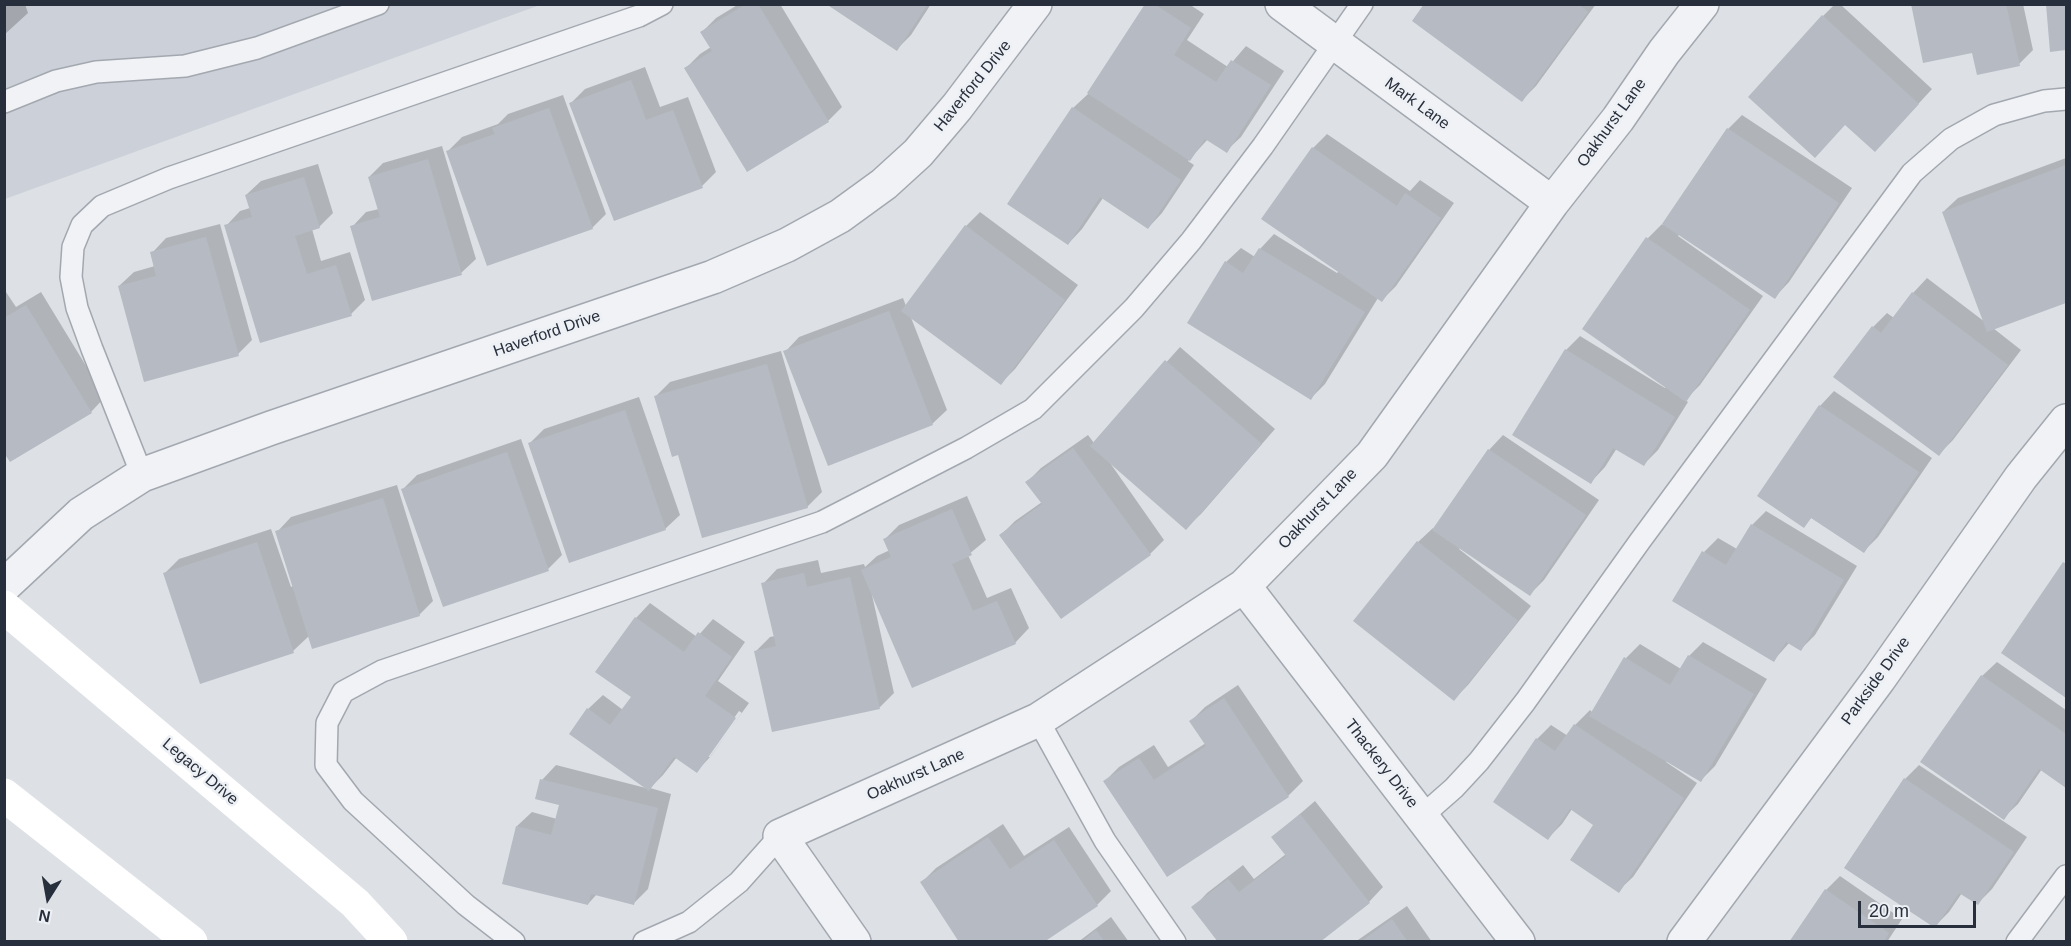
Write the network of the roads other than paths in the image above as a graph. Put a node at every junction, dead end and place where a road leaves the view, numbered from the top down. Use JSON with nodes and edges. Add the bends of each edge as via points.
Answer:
{"nodes":[{"id":1,"x":378,"y":4,"type":"edge"},
{"id":2,"x":662,"y":4,"type":"edge"},
{"id":3,"x":1035,"y":4,"type":"edge"},
{"id":4,"x":1282,"y":4,"type":"edge"},
{"id":5,"x":1362,"y":4,"type":"edge"},
{"id":6,"x":1702,"y":4,"type":"edge"},
{"id":7,"x":1334,"y":44,"type":"junction"},
{"id":8,"x":2067,"y":99,"type":"edge"},
{"id":9,"x":4,"y":102,"type":"edge"},
{"id":10,"x":1552,"y":203,"type":"junction"},
{"id":11,"x":2067,"y":420,"type":"edge"},
{"id":12,"x":142,"y":476,"type":"junction"},
{"id":13,"x":4,"y":586,"type":"edge"},
{"id":14,"x":1244,"y":586,"type":"junction"},
{"id":15,"x":4,"y":607,"type":"edge"},
{"id":16,"x":1038,"y":720,"type":"junction"},
{"id":17,"x":4,"y":795,"type":"edge"},
{"id":18,"x":1421,"y":817,"type":"junction"},
{"id":19,"x":780,"y":836,"type":"junction"},
{"id":20,"x":2067,"y":876,"type":"edge"},
{"id":21,"x":191,"y":942,"type":"edge"},
{"id":22,"x":391,"y":942,"type":"edge"},
{"id":23,"x":514,"y":942,"type":"edge"},
{"id":24,"x":644,"y":942,"type":"edge"},
{"id":25,"x":854,"y":942,"type":"edge"},
{"id":26,"x":1174,"y":942,"type":"edge"},
{"id":27,"x":1518,"y":942,"type":"edge"},
{"id":28,"x":1684,"y":942,"type":"edge"},
{"id":29,"x":2017,"y":942,"type":"edge"}],
"edges":[{"from":1,"to":9,"type":"lane","via":[[247,50],[185,66],[96,72],[56,81]]},
{"from":2,"to":12,"type":"lane","via":[[605,28],[169,178],[102,206],[82,225],[73,246],[70,277],[77,308]]},
{"from":3,"to":12,"type":"street","name":"Haverford Drive","via":[[918,153],[840,216],[787,245],[713,277]]},
{"from":4,"to":7,"type":"street","name":"Mark Lane"},
{"from":5,"to":7,"type":"lane"},
{"from":6,"to":10,"type":"street","name":"Oakhurst Lane"},
{"from":7,"to":10,"type":"street","name":"Mark Lane"},
{"from":7,"to":23,"type":"lane","via":[[1191,241],[1134,308],[1033,408],[966,448],[822,522],[382,671],[343,692],[327,723],[326,765],[353,801],[466,905]]},
{"from":8,"to":18,"type":"lane","via":[[1994,115],[1952,139],[1912,173],[1492,744],[1454,788]]},
{"from":10,"to":14,"type":"street","name":"Oakhurst Lane","via":[[1372,455]]},
{"from":11,"to":28,"type":"street","name":"Parkside Drive","via":[[2021,477]]},
{"from":12,"to":13,"type":"street","name":"Haverford Drive","via":[[81,514]]},
{"from":14,"to":16,"type":"street","name":"Oakhurst Lane"},
{"from":14,"to":18,"type":"street","name":"Thackery Drive"},
{"from":15,"to":22,"type":"main road","name":"Legacy Drive","via":[[355,903]]},
{"from":16,"to":19,"type":"street","name":"Oakhurst Lane"},
{"from":16,"to":26,"type":"lane","via":[[1105,841]]},
{"from":17,"to":21,"type":"main road"},
{"from":18,"to":27,"type":"street","name":"Thackery Drive"},
{"from":19,"to":24,"type":"lane","via":[[739,882],[689,922]]},
{"from":19,"to":25,"type":"street"},
{"from":20,"to":29,"type":"lane"}]}
